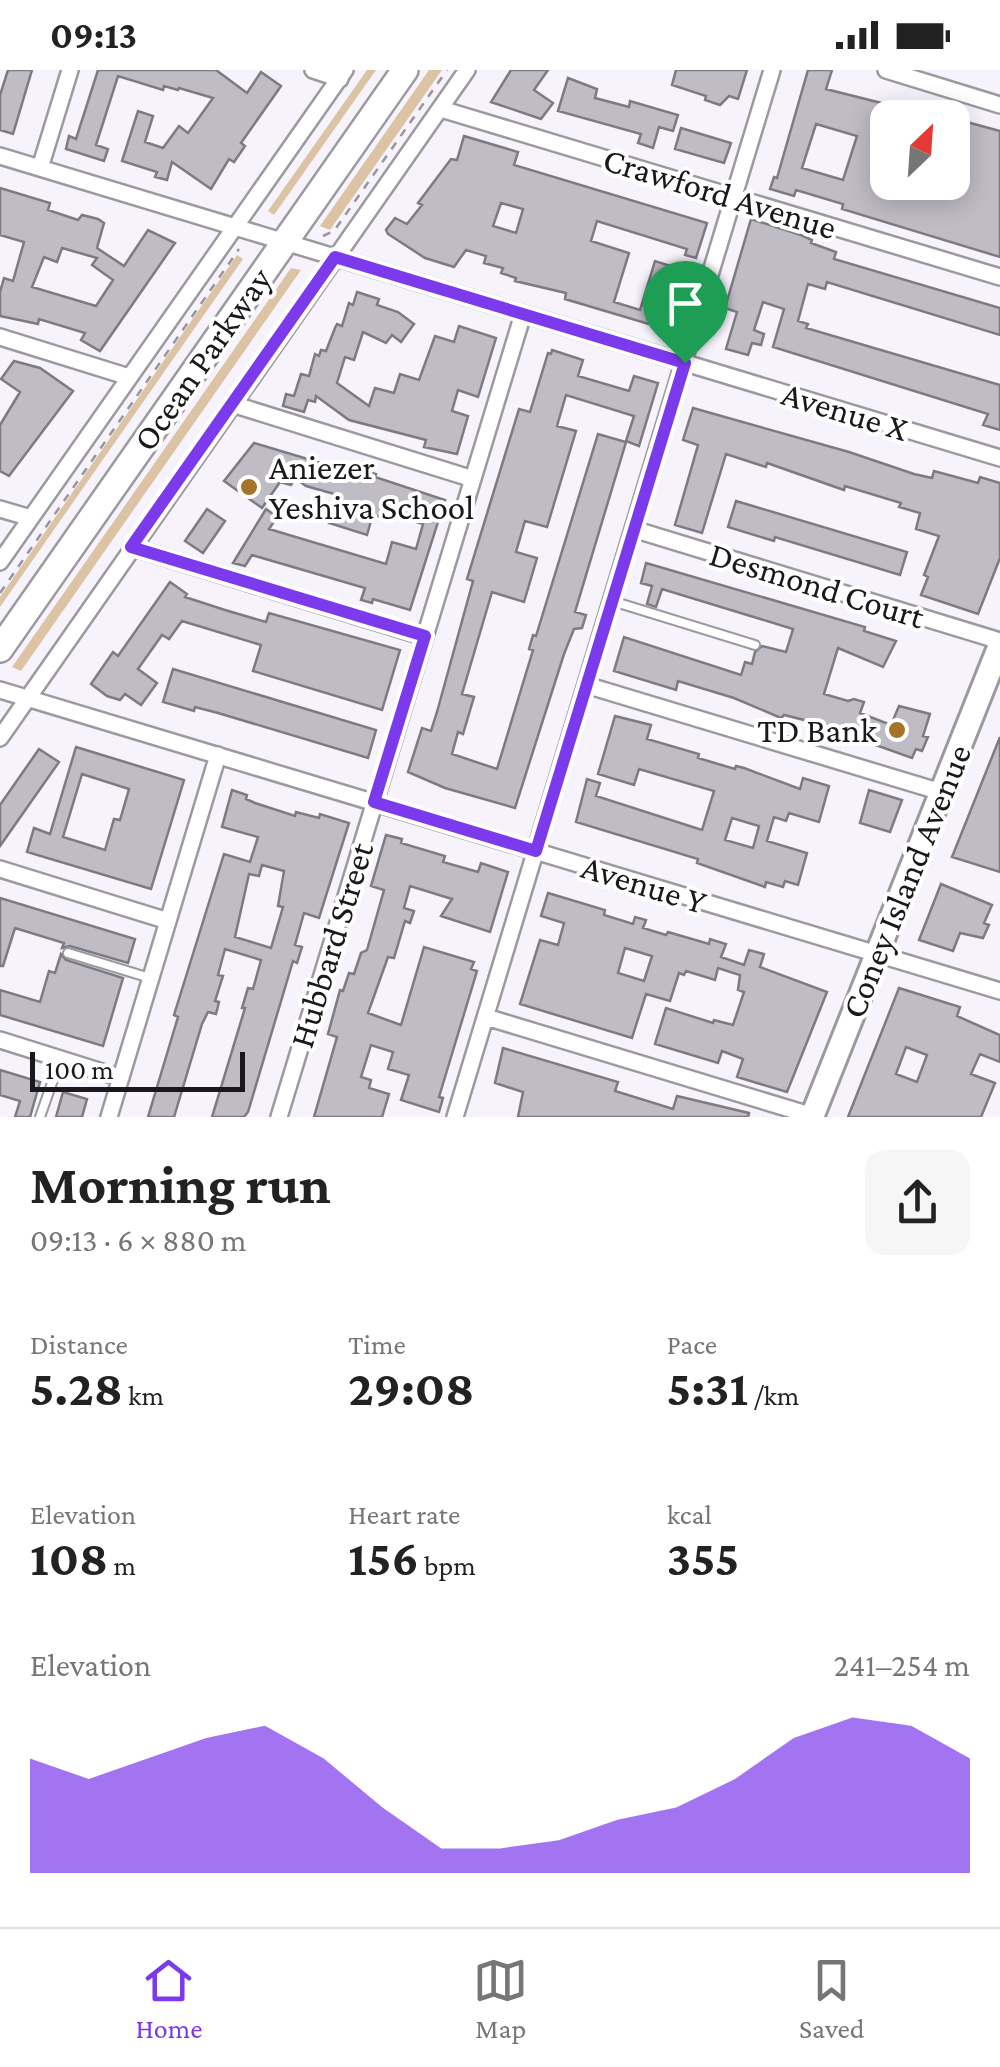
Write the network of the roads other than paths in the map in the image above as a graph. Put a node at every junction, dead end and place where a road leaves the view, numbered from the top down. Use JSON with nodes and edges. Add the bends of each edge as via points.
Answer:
{"nodes":[{"id":1,"x":70,"y":70,"type":"edge"},
{"id":2,"x":312,"y":70,"type":"edge"},
{"id":3,"x":405,"y":70,"type":"edge"},
{"id":4,"x":467,"y":70,"type":"edge"},
{"id":5,"x":772,"y":70,"type":"edge"},
{"id":6,"x":886,"y":70,"type":"edge"},
{"id":7,"x":342,"y":74,"type":"edge"},
{"id":8,"x":1000,"y":105,"type":"edge"},
{"id":9,"x":441,"y":109,"type":"junction"},
{"id":10,"x":0,"y":156,"type":"edge"},
{"id":11,"x":40,"y":168,"type":"junction"},
{"id":12,"x":734,"y":196,"type":"junction"},
{"id":13,"x":233,"y":226,"type":"junction"},
{"id":14,"x":284,"y":242,"type":"junction"},
{"id":15,"x":335,"y":257,"type":"junction"},
{"id":16,"x":1000,"y":277,"type":"edge"},
{"id":17,"x":522,"y":314,"type":"junction"},
{"id":18,"x":0,"y":337,"type":"edge"},
{"id":19,"x":685,"y":363,"type":"junction"},
{"id":20,"x":129,"y":377,"type":"junction"},
{"id":21,"x":232,"y":404,"type":"junction"},
{"id":22,"x":1000,"y":458,"type":"edge"},
{"id":23,"x":472,"y":479,"type":"junction"},
{"id":24,"x":0,"y":509,"type":"edge"},
{"id":25,"x":31,"y":518,"type":"junction"},
{"id":26,"x":634,"y":529,"type":"junction"},
{"id":27,"x":131,"y":547,"type":"junction"},
{"id":28,"x":0,"y":562,"type":"edge"},
{"id":29,"x":612,"y":601,"type":"junction"},
{"id":30,"x":425,"y":636,"type":"junction"},
{"id":31,"x":1000,"y":643,"type":"edge"},
{"id":32,"x":755,"y":645,"type":"dead end"},
{"id":33,"x":0,"y":649,"type":"edge"},
{"id":34,"x":586,"y":686,"type":"junction"},
{"id":35,"x":0,"y":690,"type":"edge"},
{"id":36,"x":28,"y":698,"type":"junction"},
{"id":37,"x":0,"y":738,"type":"edge"},
{"id":38,"x":218,"y":756,"type":"junction"},
{"id":39,"x":941,"y":792,"type":"junction"},
{"id":40,"x":374,"y":802,"type":"junction"},
{"id":41,"x":536,"y":851,"type":"junction"},
{"id":42,"x":0,"y":869,"type":"edge"},
{"id":43,"x":168,"y":921,"type":"junction"},
{"id":44,"x":68,"y":952,"type":"dead end"},
{"id":45,"x":876,"y":954,"type":"junction"},
{"id":46,"x":151,"y":978,"type":"junction"},
{"id":47,"x":1000,"y":991,"type":"edge"},
{"id":48,"x":486,"y":1017,"type":"junction"},
{"id":49,"x":0,"y":1040,"type":"edge"},
{"id":50,"x":60,"y":1059,"type":"junction"},
{"id":51,"x":121,"y":1078,"type":"junction"},
{"id":52,"x":813,"y":1116,"type":"edge"},
{"id":53,"x":40,"y":1117,"type":"edge"},
{"id":54,"x":109,"y":1117,"type":"edge"},
{"id":55,"x":279,"y":1117,"type":"edge"},
{"id":56,"x":455,"y":1117,"type":"edge"}],
"edges":[{"from":1,"to":11,"type":"street"},
{"from":2,"to":7,"type":"street"},
{"from":3,"to":14,"type":"main road","name":"Ocean Parkway"},
{"from":4,"to":9,"type":"street","name":"Ocean Parkway"},
{"from":5,"to":12,"type":"street"},
{"from":6,"to":8,"type":"street"},
{"from":7,"to":13,"type":"street","name":"Ocean Parkway"},
{"from":9,"to":12,"type":"street","name":"Crawford Avenue"},
{"from":9,"to":15,"type":"street","name":"Ocean Parkway"},
{"from":10,"to":11,"type":"street","name":"Avenue X"},
{"from":11,"to":13,"type":"street","name":"Avenue X"},
{"from":12,"to":16,"type":"street","name":"Crawford Avenue"},
{"from":12,"to":19,"type":"street"},
{"from":13,"to":14,"type":"street","name":"Avenue X"},
{"from":13,"to":20,"type":"street","name":"Ocean Parkway"},
{"from":14,"to":15,"type":"street","name":"Avenue X"},
{"from":14,"to":33,"type":"main road","name":"Ocean Parkway"},
{"from":15,"to":17,"type":"street","name":"Avenue X"},
{"from":15,"to":21,"type":"street","name":"Ocean Parkway"},
{"from":17,"to":19,"type":"street","name":"Avenue X"},
{"from":17,"to":23,"type":"street","name":"Hubbard Street"},
{"from":18,"to":20,"type":"street"},
{"from":19,"to":22,"type":"street","name":"Avenue X"},
{"from":19,"to":26,"type":"street"},
{"from":20,"to":25,"type":"street","name":"Ocean Parkway"},
{"from":21,"to":23,"type":"street"},
{"from":21,"to":27,"type":"street","name":"Ocean Parkway"},
{"from":23,"to":30,"type":"street","name":"Hubbard Street"},
{"from":24,"to":25,"type":"street"},
{"from":25,"to":28,"type":"street","name":"Ocean Parkway"},
{"from":26,"to":29,"type":"street"},
{"from":26,"to":31,"type":"street","name":"Desmond Court"},
{"from":27,"to":30,"type":"street"},
{"from":27,"to":36,"type":"street","name":"Ocean Parkway"},
{"from":29,"to":32,"type":"lane"},
{"from":29,"to":34,"type":"street"},
{"from":30,"to":40,"type":"street","name":"Hubbard Street"},
{"from":31,"to":39,"type":"main road","name":"Coney Island Avenue"},
{"from":34,"to":39,"type":"street"},
{"from":34,"to":41,"type":"street"},
{"from":35,"to":36,"type":"street","name":"Avenue Y"},
{"from":36,"to":37,"type":"street","name":"Ocean Parkway"},
{"from":36,"to":38,"type":"street","name":"Avenue Y"},
{"from":38,"to":40,"type":"street","name":"Avenue Y"},
{"from":38,"to":43,"type":"street"},
{"from":39,"to":45,"type":"main road","name":"Coney Island Avenue"},
{"from":40,"to":41,"type":"street","name":"Avenue Y"},
{"from":40,"to":55,"type":"street","name":"Hubbard Street"},
{"from":41,"to":45,"type":"street","name":"Avenue Y"},
{"from":41,"to":48,"type":"street"},
{"from":42,"to":43,"type":"street"},
{"from":43,"to":46,"type":"street"},
{"from":44,"to":46,"type":"lane"},
{"from":45,"to":47,"type":"street","name":"Avenue Y"},
{"from":45,"to":52,"type":"main road","name":"Coney Island Avenue"},
{"from":46,"to":51,"type":"street"},
{"from":48,"to":52,"type":"street"},
{"from":48,"to":56,"type":"street"},
{"from":49,"to":50,"type":"street"},
{"from":50,"to":51,"type":"street"},
{"from":50,"to":53,"type":"lane"},
{"from":51,"to":54,"type":"street"}]}
